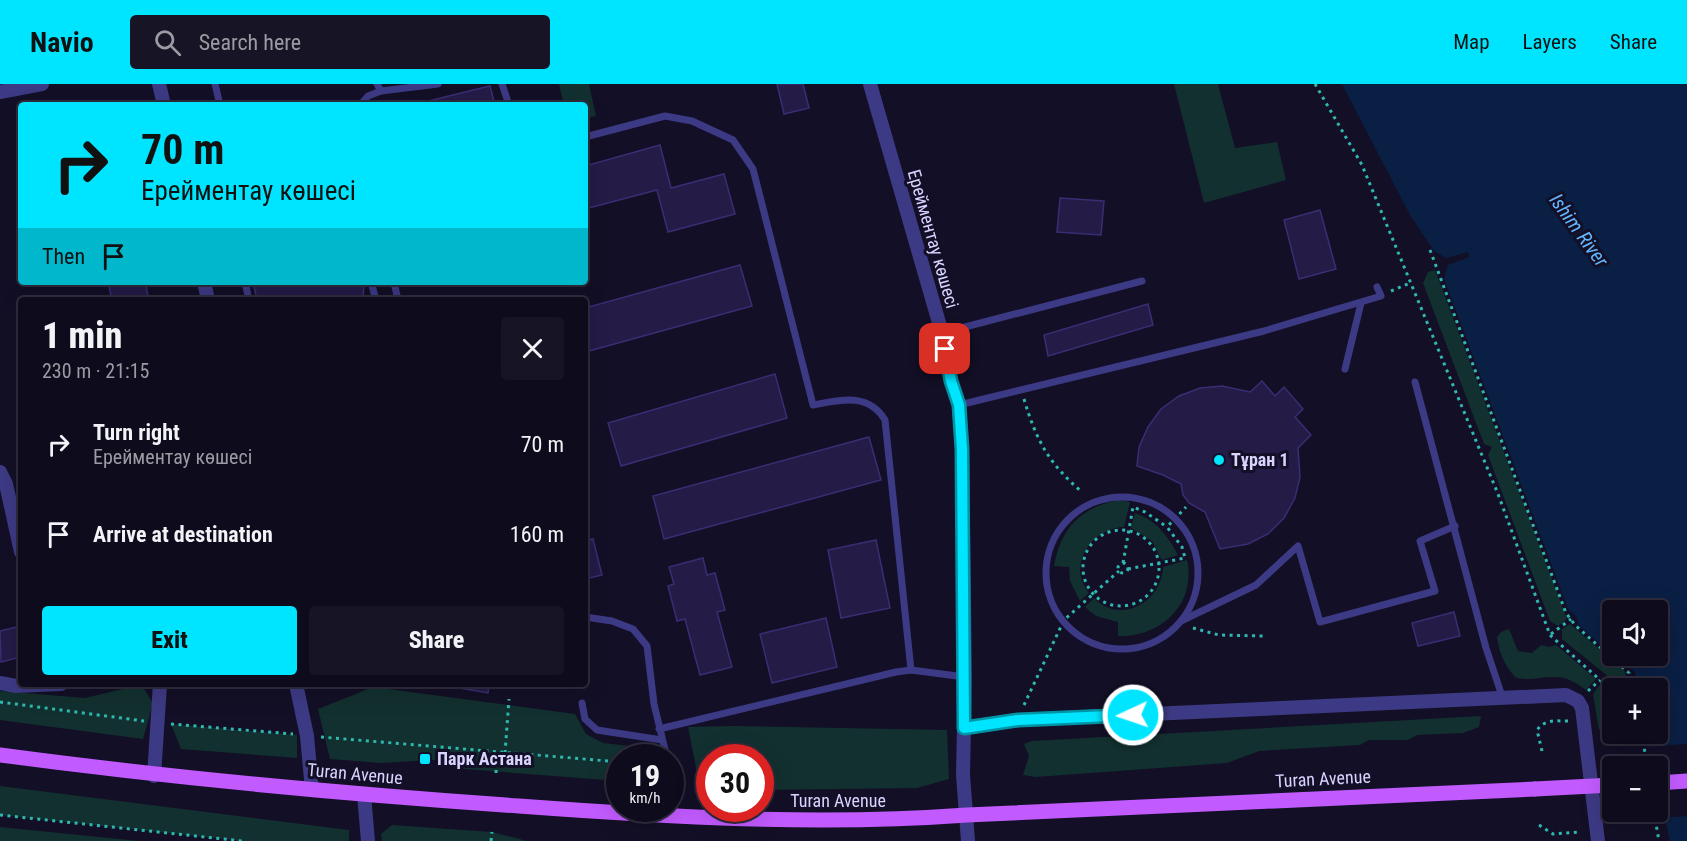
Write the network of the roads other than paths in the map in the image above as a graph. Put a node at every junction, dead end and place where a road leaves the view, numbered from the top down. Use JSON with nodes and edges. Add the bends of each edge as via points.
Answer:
{"nodes":[{"id":1,"x":42,"y":84,"type":"edge"},
{"id":2,"x":159,"y":84,"type":"edge"},
{"id":3,"x":215,"y":84,"type":"edge"},
{"id":4,"x":438,"y":84,"type":"edge"},
{"id":5,"x":502,"y":84,"type":"edge"},
{"id":6,"x":870,"y":84,"type":"edge"},
{"id":7,"x":379,"y":87,"type":"edge"},
{"id":8,"x":0,"y":92,"type":"edge"},
{"id":9,"x":163,"y":102,"type":"edge"},
{"id":10,"x":219,"y":102,"type":"edge"},
{"id":11,"x":363,"y":102,"type":"edge"},
{"id":12,"x":508,"y":102,"type":"edge"},
{"id":13,"x":588,"y":135,"type":"edge"},
{"id":14,"x":1142,"y":281,"type":"dead end"},
{"id":15,"x":1377,"y":287,"type":"dead end"},
{"id":16,"x":1361,"y":303,"type":"junction"},
{"id":17,"x":942,"y":333,"type":"junction"},
{"id":18,"x":1345,"y":369,"type":"dead end"},
{"id":19,"x":1415,"y":382,"type":"dead end"},
{"id":20,"x":959,"y":405,"type":"junction"},
{"id":21,"x":0,"y":472,"type":"edge"},
{"id":22,"x":1455,"y":526,"type":"junction"},
{"id":23,"x":18,"y":538,"type":"edge"},
{"id":24,"x":588,"y":617,"type":"edge"},
{"id":25,"x":1181,"y":621,"type":"junction"},
{"id":26,"x":911,"y":670,"type":"junction"},
{"id":27,"x":965,"y":677,"type":"junction"},
{"id":28,"x":0,"y":683,"type":"edge"},
{"id":29,"x":18,"y":686,"type":"edge"},
{"id":30,"x":155,"y":687,"type":"edge"},
{"id":31,"x":297,"y":687,"type":"edge"},
{"id":32,"x":1503,"y":699,"type":"junction"},
{"id":33,"x":582,"y":703,"type":"dead end"},
{"id":34,"x":964,"y":728,"type":"junction"},
{"id":35,"x":660,"y":729,"type":"junction"},
{"id":36,"x":662,"y":740,"type":"junction"},
{"id":37,"x":663,"y":744,"type":"edge"},
{"id":38,"x":0,"y":755,"type":"edge"},
{"id":39,"x":154,"y":776,"type":"junction"},
{"id":40,"x":1687,"y":781,"type":"edge"},
{"id":41,"x":1668,"y":782,"type":"edge"},
{"id":42,"x":1602,"y":786,"type":"edge"},
{"id":43,"x":312,"y":790,"type":"junction"},
{"id":44,"x":364,"y":795,"type":"junction"},
{"id":45,"x":606,"y":812,"type":"edge"},
{"id":46,"x":684,"y":815,"type":"edge"},
{"id":47,"x":966,"y":815,"type":"junction"},
{"id":48,"x":368,"y":841,"type":"edge"},
{"id":49,"x":968,"y":841,"type":"edge"},
{"id":50,"x":1598,"y":841,"type":"edge"}],
"edges":[{"from":1,"to":8,"type":"street"},
{"from":2,"to":9,"type":"street"},
{"from":3,"to":10,"type":"lane"},
{"from":4,"to":7,"type":"lane"},
{"from":5,"to":12,"type":"lane"},
{"from":6,"to":17,"type":"street","name":"Ерейментау көшесі"},
{"from":7,"to":11,"type":"lane"},
{"from":13,"to":26,"type":"lane","via":[[665,116],[692,121],[733,140],[744,154],[753,169],[813,405],[848,399],[864,401],[879,410],[885,420]]},
{"from":14,"to":17,"type":"lane"},
{"from":15,"to":16,"type":"lane","via":[[1381,296]]},
{"from":16,"to":18,"type":"lane"},
{"from":16,"to":20,"type":"lane","via":[[1264,331]]},
{"from":17,"to":20,"type":"street","name":"Ерейментау көшесі"},
{"from":19,"to":22,"type":"lane"},
{"from":20,"to":27,"type":"street","name":"Ерейментау көшесі"},
{"from":21,"to":23,"type":"street"},
{"from":22,"to":25,"type":"lane","via":[[1420,541],[1435,591],[1320,622],[1298,546],[1256,585]]},
{"from":22,"to":32,"type":"lane"},
{"from":24,"to":35,"type":"lane","via":[[633,628],[647,646]]},
{"from":25,"to":25,"type":"lane","via":[[1195,591],[1196,558],[1189,537],[1161,508],[1145,500],[1109,498],[1092,503],[1063,524],[1050,546],[1045,571],[1049,596],[1063,621],[1077,635],[1098,646],[1121,650],[1144,646]]},
{"from":26,"to":27,"type":"lane"},
{"from":26,"to":35,"type":"lane"},
{"from":27,"to":34,"type":"street","name":"Ерейментау көшесі"},
{"from":28,"to":29,"type":"street"},
{"from":30,"to":39,"type":"street"},
{"from":31,"to":43,"type":"street","via":[[307,736]]},
{"from":32,"to":34,"type":"street","via":[[1018,720]]},
{"from":32,"to":50,"type":"street","via":[[1566,695],[1578,701],[1586,727]]},
{"from":33,"to":36,"type":"lane","via":[[585,719],[597,730]]},
{"from":34,"to":47,"type":"street","name":"Ерейментау көшесі"},
{"from":35,"to":36,"type":"lane"},
{"from":36,"to":37,"type":"lane"},
{"from":38,"to":39,"type":"main road","name":"Turan Avenue"},
{"from":39,"to":43,"type":"main road","name":"Turan Avenue"},
{"from":40,"to":41,"type":"main road"},
{"from":42,"to":47,"type":"main road","name":"Turan Avenue","bridge":true},
{"from":43,"to":44,"type":"main road","name":"Turan Avenue"},
{"from":44,"to":45,"type":"main road","name":"Turan Avenue"},
{"from":44,"to":48,"type":"street"},
{"from":46,"to":47,"type":"main road","name":"Turan Avenue","via":[[816,821]]},
{"from":47,"to":49,"type":"street","name":"Ерейментау көшесі"}]}
